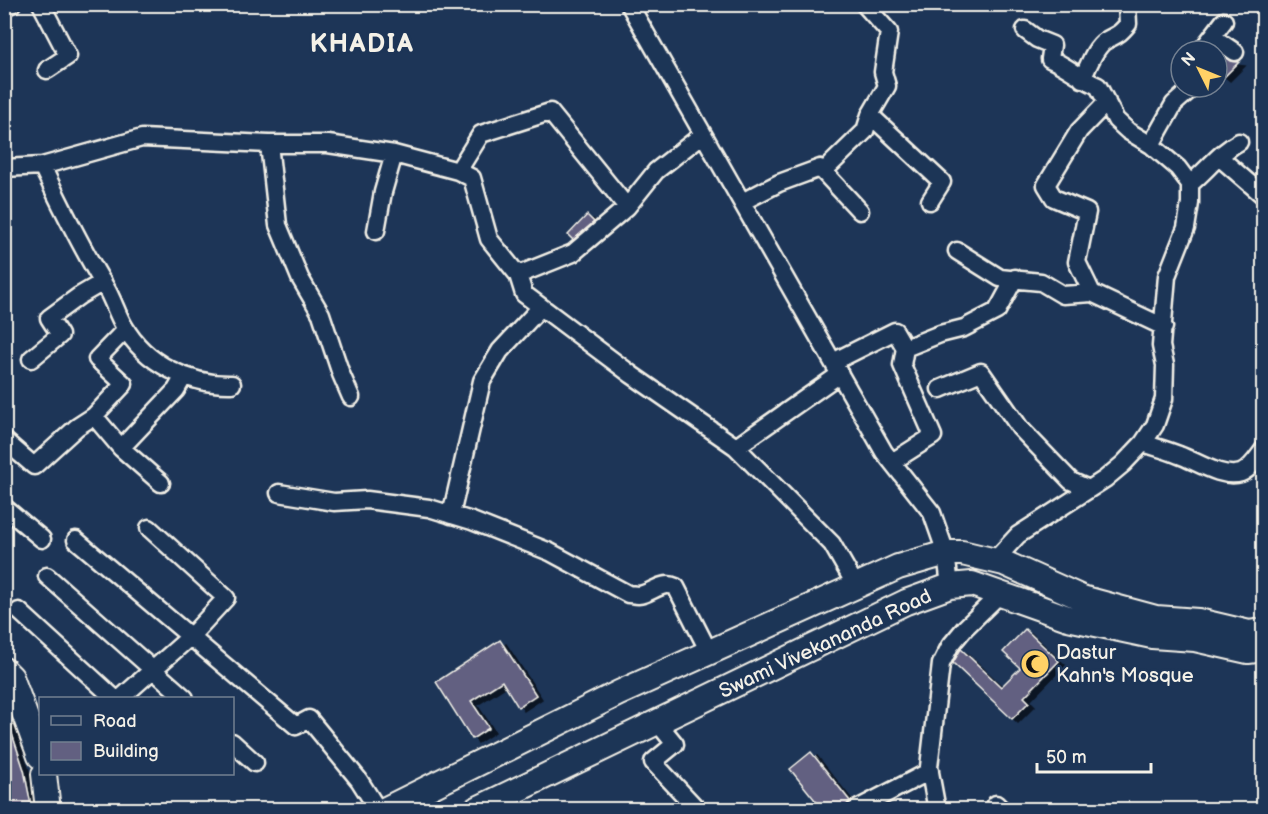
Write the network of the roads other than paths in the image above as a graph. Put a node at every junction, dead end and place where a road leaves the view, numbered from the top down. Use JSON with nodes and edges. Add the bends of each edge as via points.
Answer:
{"nodes":[{"id":1,"x":12,"y":4,"type":"edge"},
{"id":2,"x":41,"y":4,"type":"edge"},
{"id":3,"x":629,"y":4,"type":"edge"},
{"id":4,"x":864,"y":4,"type":"edge"},
{"id":5,"x":1127,"y":4,"type":"edge"},
{"id":6,"x":4,"y":7,"type":"edge"},
{"id":7,"x":1224,"y":21,"type":"dead end"},
{"id":8,"x":1025,"y":30,"type":"dead end"},
{"id":9,"x":1213,"y":37,"type":"joint"},
{"id":10,"x":1235,"y":52,"type":"dead end"},
{"id":11,"x":46,"y":70,"type":"dead end"},
{"id":12,"x":1082,"y":79,"type":"junction"},
{"id":13,"x":1180,"y":99,"type":"edge"},
{"id":14,"x":1107,"y":102,"type":"junction"},
{"id":15,"x":870,"y":115,"type":"junction"},
{"id":16,"x":702,"y":135,"type":"junction"},
{"id":17,"x":1239,"y":142,"type":"dead end"},
{"id":18,"x":269,"y":144,"type":"junction"},
{"id":19,"x":1151,"y":145,"type":"junction"},
{"id":20,"x":394,"y":154,"type":"junction"},
{"id":21,"x":1219,"y":157,"type":"junction"},
{"id":22,"x":830,"y":165,"type":"dead end"},
{"id":23,"x":42,"y":166,"type":"junction"},
{"id":24,"x":4,"y":168,"type":"edge"},
{"id":25,"x":458,"y":171,"type":"junction"},
{"id":26,"x":1190,"y":184,"type":"junction"},
{"id":27,"x":1263,"y":196,"type":"edge"},
{"id":28,"x":930,"y":201,"type":"dead end"},
{"id":29,"x":742,"y":202,"type":"junction"},
{"id":30,"x":627,"y":207,"type":"junction"},
{"id":31,"x":860,"y":211,"type":"dead end"},
{"id":32,"x":376,"y":231,"type":"dead end"},
{"id":33,"x":957,"y":251,"type":"dead end"},
{"id":34,"x":518,"y":275,"type":"junction"},
{"id":35,"x":1015,"y":278,"type":"junction"},
{"id":36,"x":102,"y":282,"type":"junction"},
{"id":37,"x":1092,"y":293,"type":"junction"},
{"id":38,"x":541,"y":307,"type":"junction"},
{"id":39,"x":1164,"y":327,"type":"junction"},
{"id":40,"x":126,"y":329,"type":"junction"},
{"id":41,"x":905,"y":348,"type":"junction"},
{"id":42,"x":32,"y":359,"type":"dead end"},
{"id":43,"x":836,"y":368,"type":"junction"},
{"id":44,"x":184,"y":376,"type":"junction"},
{"id":45,"x":232,"y":384,"type":"dead end"},
{"id":46,"x":940,"y":389,"type":"dead end"},
{"id":47,"x":351,"y":397,"type":"dead end"},
{"id":48,"x":94,"y":416,"type":"junction"},
{"id":49,"x":4,"y":440,"type":"edge"},
{"id":50,"x":1143,"y":443,"type":"junction"},
{"id":51,"x":736,"y":447,"type":"junction"},
{"id":52,"x":121,"y":448,"type":"junction"},
{"id":53,"x":1263,"y":449,"type":"edge"},
{"id":54,"x":892,"y":462,"type":"junction"},
{"id":55,"x":161,"y":483,"type":"dead end"},
{"id":56,"x":1089,"y":489,"type":"junction"},
{"id":57,"x":279,"y":493,"type":"dead end"},
{"id":58,"x":4,"y":507,"type":"edge"},
{"id":59,"x":451,"y":515,"type":"junction"},
{"id":60,"x":149,"y":528,"type":"dead end"},
{"id":61,"x":42,"y":539,"type":"dead end"},
{"id":62,"x":76,"y":540,"type":"dead end"},
{"id":63,"x":946,"y":553,"type":"junction"},
{"id":64,"x":994,"y":561,"type":"junction"},
{"id":65,"x":47,"y":576,"type":"dead end"},
{"id":66,"x":856,"y":586,"type":"junction"},
{"id":67,"x":950,"y":586,"type":"junction"},
{"id":68,"x":1001,"y":593,"type":"junction"},
{"id":69,"x":19,"y":611,"type":"dead end"},
{"id":70,"x":1263,"y":631,"type":"edge"},
{"id":71,"x":191,"y":636,"type":"junction"},
{"id":72,"x":1263,"y":649,"type":"edge"},
{"id":73,"x":709,"y":652,"type":"junction"},
{"id":74,"x":4,"y":670,"type":"edge"},
{"id":75,"x":154,"y":670,"type":"junction"},
{"id":76,"x":112,"y":697,"type":"edge"},
{"id":77,"x":122,"y":697,"type":"edge"},
{"id":78,"x":183,"y":697,"type":"edge"},
{"id":79,"x":657,"y":722,"type":"junction"},
{"id":80,"x":234,"y":744,"type":"edge"},
{"id":81,"x":39,"y":753,"type":"edge"},
{"id":82,"x":255,"y":763,"type":"dead end"},
{"id":83,"x":930,"y":771,"type":"junction"},
{"id":84,"x":44,"y":775,"type":"edge"},
{"id":85,"x":48,"y":810,"type":"edge"},
{"id":86,"x":378,"y":810,"type":"edge"},
{"id":87,"x":384,"y":810,"type":"edge"},
{"id":88,"x":475,"y":810,"type":"edge"},
{"id":89,"x":698,"y":810,"type":"edge"},
{"id":90,"x":855,"y":810,"type":"edge"},
{"id":91,"x":937,"y":810,"type":"edge"}],
"edges":[{"from":1,"to":6,"type":"street"},
{"from":2,"to":11,"type":"street","via":[[68,56]]},
{"from":3,"to":16,"type":"street"},
{"from":4,"to":15,"type":"street","via":[[889,32],[883,72],[887,86]]},
{"from":5,"to":12,"type":"street","via":[[1128,24],[1097,50]]},
{"from":7,"to":9,"type":"street"},
{"from":8,"to":12,"type":"street","via":[[1052,45],[1050,59]]},
{"from":9,"to":10,"type":"street"},
{"from":12,"to":14,"type":"street","via":[[1098,86]]},
{"from":13,"to":19,"type":"street"},
{"from":14,"to":19,"type":"street","via":[[1116,120]]},
{"from":14,"to":37,"type":"street","via":[[1079,131],[1046,185],[1054,198],[1087,212],[1077,262]]},
{"from":15,"to":22,"type":"street","via":[[865,131]]},
{"from":15,"to":28,"type":"street","via":[[942,182]]},
{"from":16,"to":29,"type":"street"},
{"from":16,"to":30,"type":"street","via":[[656,171]]},
{"from":17,"to":21,"type":"street"},
{"from":18,"to":20,"type":"street","via":[[328,144]]},
{"from":18,"to":23,"type":"street","via":[[142,138]]},
{"from":18,"to":47,"type":"street","via":[[278,225],[292,261],[321,314]]},
{"from":19,"to":26,"type":"street"},
{"from":20,"to":25,"type":"street"},
{"from":20,"to":32,"type":"street"},
{"from":21,"to":26,"type":"street"},
{"from":21,"to":27,"type":"street"},
{"from":23,"to":24,"type":"street"},
{"from":23,"to":36,"type":"street"},
{"from":25,"to":30,"type":"street","via":[[481,134],[550,112]]},
{"from":25,"to":34,"type":"street","via":[[472,178],[489,239]]},
{"from":26,"to":39,"type":"street","via":[[1186,228],[1167,276]]},
{"from":29,"to":31,"type":"street","via":[[778,183],[820,168]]},
{"from":29,"to":43,"type":"street"},
{"from":30,"to":34,"type":"street","via":[[573,253]]},
{"from":33,"to":35,"type":"street","via":[[1000,278]]},
{"from":34,"to":38,"type":"street","via":[[524,294]]},
{"from":35,"to":37,"type":"street","via":[[1041,282],[1063,295]]},
{"from":35,"to":41,"type":"street","via":[[997,311],[964,328]]},
{"from":36,"to":40,"type":"street"},
{"from":36,"to":42,"type":"street","via":[[49,318],[60,335]]},
{"from":37,"to":39,"type":"street"},
{"from":38,"to":51,"type":"street"},
{"from":38,"to":59,"type":"street","via":[[500,351],[482,381]]},
{"from":39,"to":50,"type":"street","via":[[1164,399],[1155,425]]},
{"from":40,"to":44,"type":"street","via":[[154,360]]},
{"from":40,"to":48,"type":"street","via":[[97,359],[124,384]]},
{"from":41,"to":43,"type":"street","via":[[895,331]]},
{"from":41,"to":54,"type":"street","via":[[902,365],[933,436]]},
{"from":43,"to":51,"type":"street"},
{"from":43,"to":54,"type":"street"},
{"from":44,"to":45,"type":"street"},
{"from":44,"to":52,"type":"street","via":[[176,390]]},
{"from":46,"to":56,"type":"street","via":[[981,372],[1020,428],[1071,481]]},
{"from":48,"to":49,"type":"street","via":[[34,466]]},
{"from":48,"to":52,"type":"street"},
{"from":50,"to":53,"type":"street","via":[[1182,455],[1205,468],[1241,473]]},
{"from":50,"to":56,"type":"street","via":[[1124,464]]},
{"from":51,"to":66,"type":"street","via":[[832,544]]},
{"from":52,"to":55,"type":"street"},
{"from":54,"to":63,"type":"street","via":[[932,513]]},
{"from":56,"to":64,"type":"street","via":[[1018,535]]},
{"from":57,"to":59,"type":"street","via":[[334,502],[367,500],[429,508]]},
{"from":58,"to":61,"type":"street"},
{"from":59,"to":73,"type":"street","via":[[550,552],[628,594],[639,595],[663,585],[676,587]]},
{"from":60,"to":71,"type":"street","via":[[225,598]]},
{"from":62,"to":71,"type":"street"},
{"from":63,"to":64,"type":"main road"},
{"from":63,"to":66,"type":"main road","via":[[898,567]]},
{"from":63,"to":67,"type":"street"},
{"from":64,"to":70,"type":"main road","via":[[1082,598],[1156,618],[1198,621],[1249,633]]},
{"from":65,"to":75,"type":"street"},
{"from":66,"to":73,"type":"main road"},
{"from":67,"to":68,"type":"main road","name":"Swami Vivekananda Road","via":[[972,584]]},
{"from":67,"to":79,"type":"main road","name":"Swami Vivekananda Road","via":[[906,602]]},
{"from":68,"to":72,"type":"main road","name":"Swami Vivekananda Road","via":[[1068,618],[1152,636],[1196,639],[1248,651]]},
{"from":68,"to":83,"type":"street","via":[[965,628],[941,664]]},
{"from":69,"to":76,"type":"street"},
{"from":71,"to":75,"type":"street"},
{"from":71,"to":86,"type":"street","via":[[296,726],[309,719]]},
{"from":73,"to":87,"type":"main road"},
{"from":74,"to":81,"type":"main road","via":[[11,677]]},
{"from":75,"to":77,"type":"street"},
{"from":75,"to":78,"type":"street"},
{"from":79,"to":88,"type":"main road","name":"Swami Vivekananda Road"},
{"from":79,"to":89,"type":"street","via":[[675,744],[653,762]]},
{"from":80,"to":82,"type":"street"},
{"from":83,"to":90,"type":"street"},
{"from":83,"to":91,"type":"street"},
{"from":84,"to":85,"type":"main road"}]}
